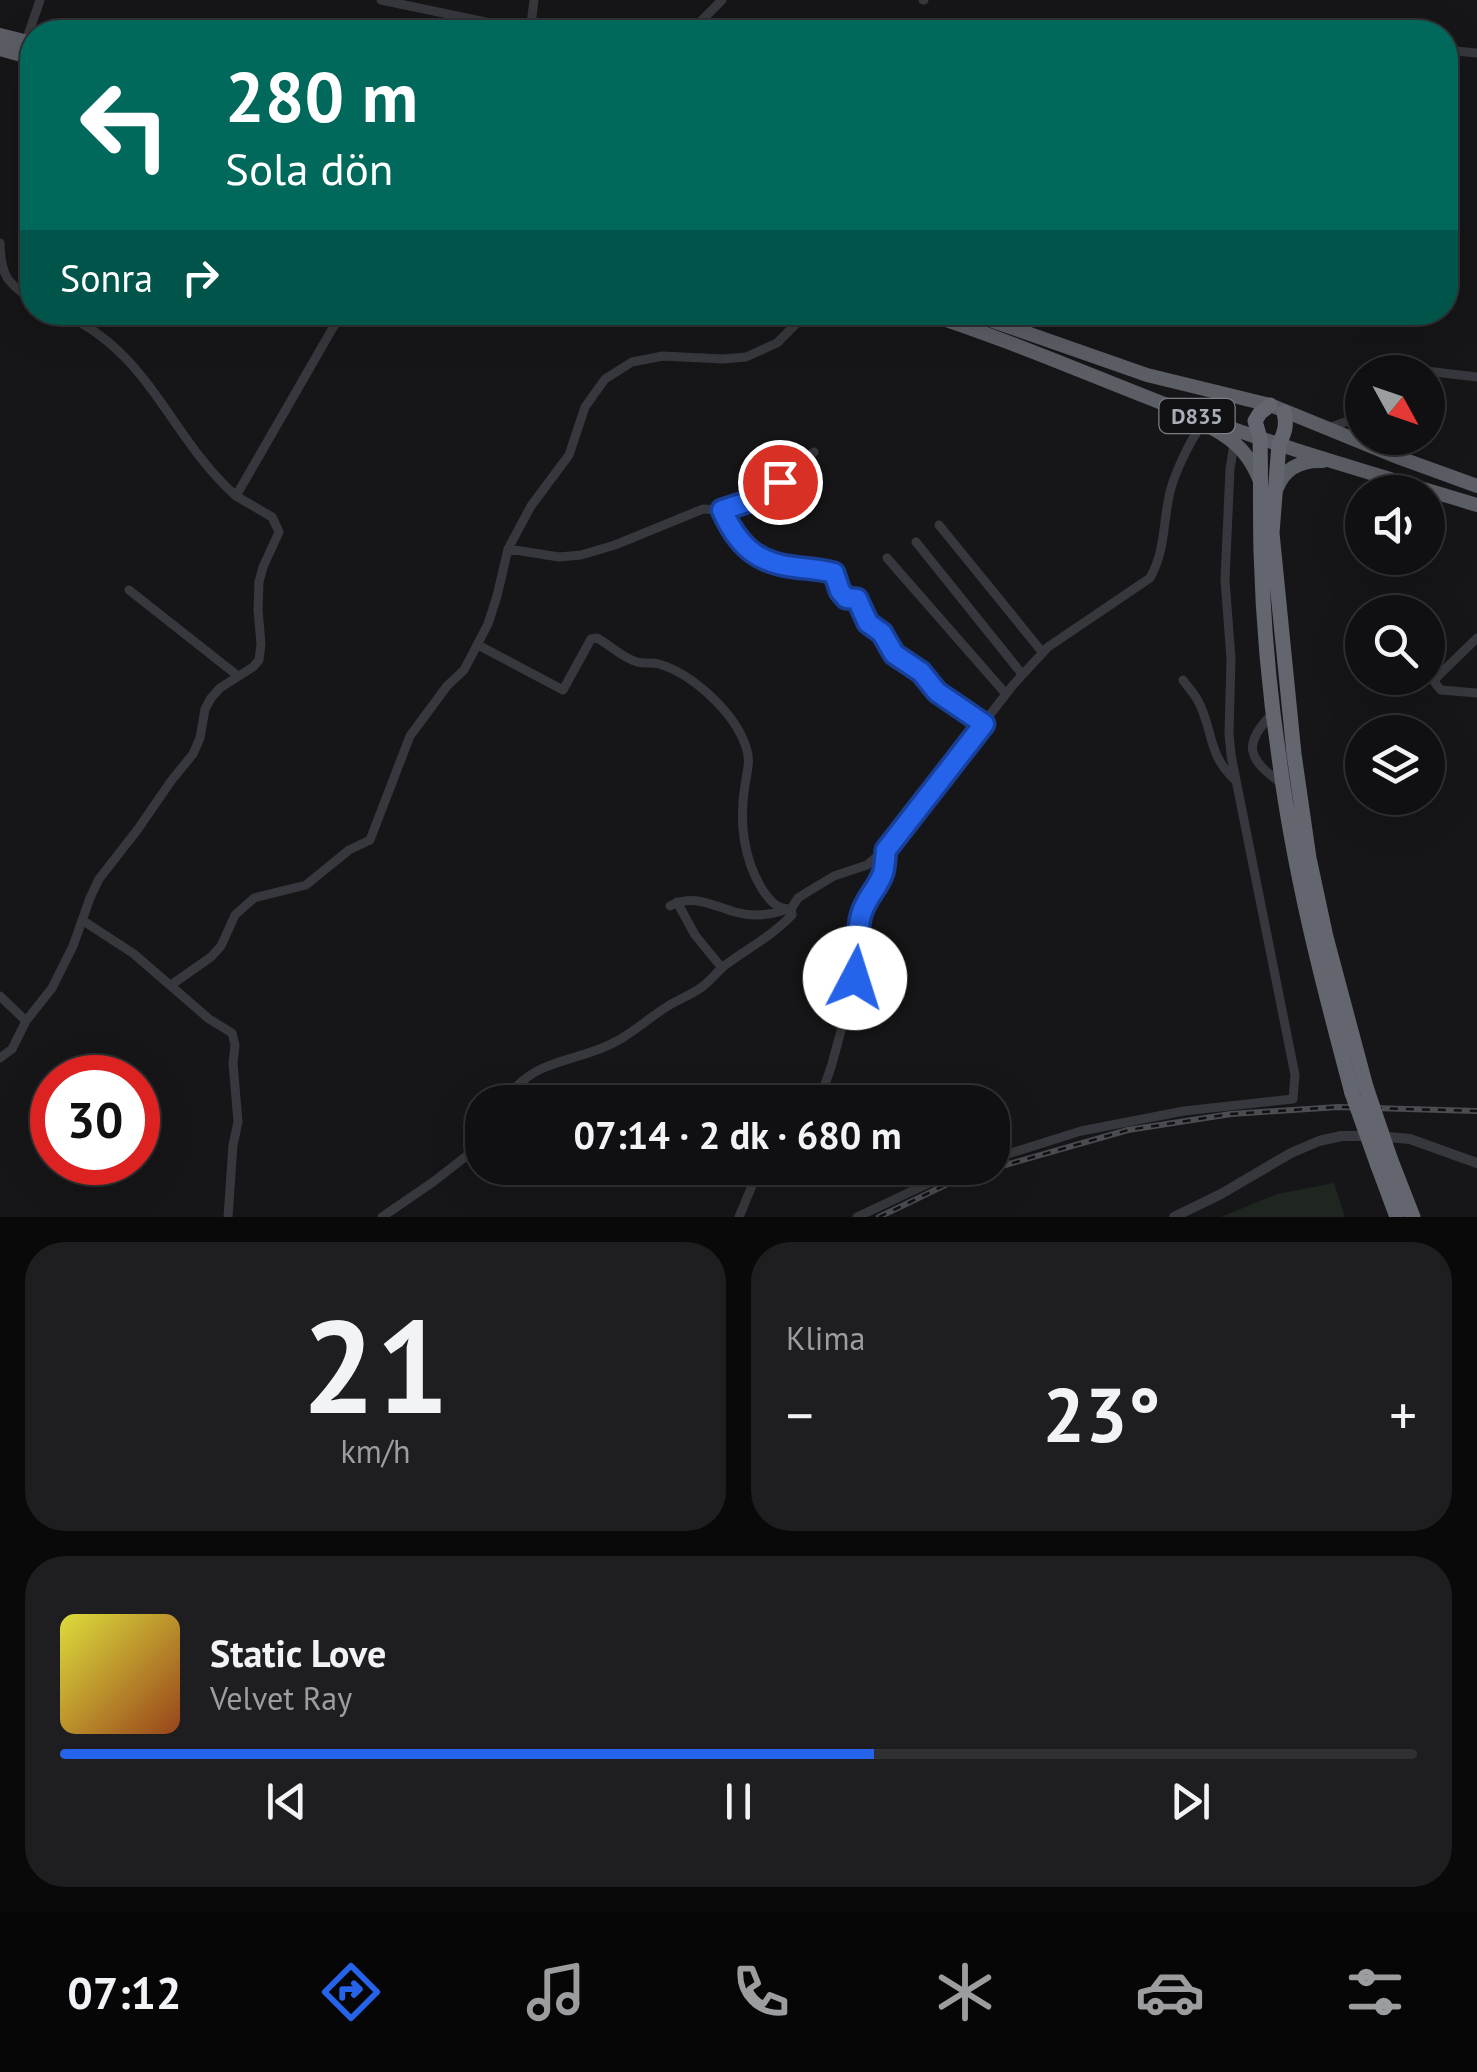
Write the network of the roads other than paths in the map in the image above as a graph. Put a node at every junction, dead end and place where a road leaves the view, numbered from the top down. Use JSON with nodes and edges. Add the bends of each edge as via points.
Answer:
{"nodes":[{"id":1,"x":381,"y":0,"type":"edge"},
{"id":2,"x":722,"y":0,"type":"edge"},
{"id":3,"x":475,"y":20,"type":"edge"},
{"id":4,"x":702,"y":20,"type":"edge"},
{"id":5,"x":0,"y":243,"type":"edge"},
{"id":6,"x":20,"y":291,"type":"edge"},
{"id":7,"x":84,"y":325,"type":"edge"},
{"id":8,"x":335,"y":325,"type":"edge"},
{"id":9,"x":795,"y":325,"type":"edge"},
{"id":10,"x":958,"y":325,"type":"edge"},
{"id":11,"x":1004,"y":325,"type":"edge"},
{"id":12,"x":1445,"y":373,"type":"edge"},
{"id":13,"x":1477,"y":377,"type":"edge"},
{"id":14,"x":1172,"y":407,"type":"junction"},
{"id":15,"x":1277,"y":409,"type":"junction"},
{"id":16,"x":1203,"y":423,"type":"junction"},
{"id":17,"x":1345,"y":423,"type":"edge"},
{"id":18,"x":1323,"y":427,"type":"junction"},
{"id":19,"x":1345,"y":436,"type":"edge"},
{"id":20,"x":1260,"y":438,"type":"junction"},
{"id":21,"x":1234,"y":441,"type":"junction"},
{"id":22,"x":1279,"y":444,"type":"junction"},
{"id":23,"x":814,"y":452,"type":"dead end"},
{"id":24,"x":1394,"y":455,"type":"edge"},
{"id":25,"x":1334,"y":462,"type":"junction"},
{"id":26,"x":1261,"y":482,"type":"junction"},
{"id":27,"x":1477,"y":486,"type":"edge"},
{"id":28,"x":1274,"y":493,"type":"junction"},
{"id":29,"x":236,"y":496,"type":"junction"},
{"id":30,"x":1477,"y":505,"type":"edge"},
{"id":31,"x":722,"y":510,"type":"junction"},
{"id":32,"x":939,"y":525,"type":"dead end"},
{"id":33,"x":916,"y":542,"type":"dead end"},
{"id":34,"x":508,"y":549,"type":"junction"},
{"id":35,"x":888,"y":558,"type":"dead end"},
{"id":36,"x":129,"y":590,"type":"dead end"},
{"id":37,"x":1477,"y":638,"type":"edge"},
{"id":38,"x":478,"y":645,"type":"junction"},
{"id":39,"x":1043,"y":653,"type":"junction"},
{"id":40,"x":1022,"y":674,"type":"junction"},
{"id":41,"x":238,"y":676,"type":"junction"},
{"id":42,"x":1183,"y":680,"type":"dead end"},
{"id":43,"x":1477,"y":693,"type":"edge"},
{"id":44,"x":1006,"y":694,"type":"junction"},
{"id":45,"x":1274,"y":713,"type":"junction"},
{"id":46,"x":984,"y":724,"type":"junction"},
{"id":47,"x":1236,"y":781,"type":"junction"},
{"id":48,"x":1283,"y":784,"type":"junction"},
{"id":49,"x":886,"y":850,"type":"junction"},
{"id":50,"x":788,"y":909,"type":"junction"},
{"id":51,"x":82,"y":920,"type":"junction"},
{"id":52,"x":722,"y":968,"type":"junction"},
{"id":53,"x":171,"y":985,"type":"junction"},
{"id":54,"x":0,"y":996,"type":"edge"},
{"id":55,"x":26,"y":1021,"type":"junction"},
{"id":56,"x":0,"y":1058,"type":"edge"},
{"id":57,"x":517,"y":1085,"type":"edge"},
{"id":58,"x":825,"y":1085,"type":"edge"},
{"id":59,"x":1359,"y":1090,"type":"junction"},
{"id":60,"x":1010,"y":1153,"type":"edge"},
{"id":61,"x":465,"y":1157,"type":"edge"},
{"id":62,"x":1477,"y":1163,"type":"edge"},
{"id":63,"x":1383,"y":1165,"type":"junction"},
{"id":64,"x":1398,"y":1180,"type":"junction"},
{"id":65,"x":752,"y":1185,"type":"edge"},
{"id":66,"x":927,"y":1185,"type":"edge"},
{"id":67,"x":228,"y":1217,"type":"edge"},
{"id":68,"x":382,"y":1217,"type":"edge"},
{"id":69,"x":739,"y":1217,"type":"edge"},
{"id":70,"x":857,"y":1217,"type":"edge"},
{"id":71,"x":1174,"y":1217,"type":"edge"},
{"id":72,"x":1387,"y":1217,"type":"edge"},
{"id":73,"x":1397,"y":1217,"type":"edge"},
{"id":74,"x":1413,"y":1217,"type":"edge"},
{"id":75,"x":1421,"y":1217,"type":"edge"}],
"edges":[{"from":1,"to":3,"type":"street"},
{"from":2,"to":4,"type":"street"},
{"from":5,"to":6,"type":"street","via":[[6,280]]},
{"from":7,"to":29,"type":"street","via":[[145,378],[202,462]]},
{"from":8,"to":29,"type":"street"},
{"from":9,"to":34,"type":"street","via":[[776,343],[746,356],[662,356],[632,362],[604,379],[584,407],[569,455]]},
{"from":10,"to":14,"type":"highway","number":"D835"},
{"from":11,"to":15,"type":"highway","number":"D835","via":[[1146,375]]},
{"from":12,"to":13,"type":"street"},
{"from":14,"to":16,"type":"highway"},
{"from":14,"to":20,"type":"highway","number":"D835"},
{"from":15,"to":18,"type":"highway","number":"D835"},
{"from":15,"to":20,"type":"highway","via":[[1260,412]]},
{"from":15,"to":22,"type":"highway","via":[[1285,430]]},
{"from":16,"to":21,"type":"highway"},
{"from":16,"to":39,"type":"street","via":[[1174,480],[1150,578]]},
{"from":17,"to":18,"type":"street"},
{"from":18,"to":19,"type":"highway","number":"D835"},
{"from":20,"to":22,"type":"highway","number":"D835"},
{"from":20,"to":26,"type":"highway"},
{"from":21,"to":26,"type":"highway"},
{"from":21,"to":47,"type":"street","via":[[1225,580]]},
{"from":22,"to":25,"type":"highway","number":"D835"},
{"from":22,"to":28,"type":"highway"},
{"from":23,"to":31,"type":"street","via":[[780,482]]},
{"from":24,"to":27,"type":"highway","number":"D835"},
{"from":25,"to":28,"type":"highway","via":[[1290,468]]},
{"from":25,"to":30,"type":"highway","number":"D835"},
{"from":26,"to":45,"type":"highway"},
{"from":28,"to":59,"type":"highway","via":[[1272,534],[1294,754]]},
{"from":29,"to":41,"type":"street","via":[[272,517],[279,532],[260,582],[261,653]]},
{"from":31,"to":34,"type":"street","via":[[704,509],[582,556]]},
{"from":31,"to":46,"type":"street","via":[[743,547],[791,567],[834,573],[840,591],[857,599],[894,654]]},
{"from":32,"to":39,"type":"street"},
{"from":33,"to":40,"type":"street"},
{"from":34,"to":38,"type":"street"},
{"from":35,"to":44,"type":"street"},
{"from":36,"to":41,"type":"street"},
{"from":37,"to":43,"type":"street","via":[[1435,683],[1441,690]]},
{"from":38,"to":50,"type":"street","via":[[562,690],[590,638],[598,638],[633,661],[657,663],[688,678],[712,698],[748,751],[742,825],[753,874],[770,902]]},
{"from":38,"to":53,"type":"street","via":[[410,736],[370,840],[306,885],[254,898],[211,957]]},
{"from":39,"to":40,"type":"street"},
{"from":40,"to":44,"type":"street"},
{"from":41,"to":51,"type":"street","via":[[211,698],[193,754],[99,880]]},
{"from":42,"to":47,"type":"street","via":[[1198,700],[1213,749]]},
{"from":44,"to":46,"type":"street"},
{"from":45,"to":48,"type":"highway"},
{"from":45,"to":48,"type":"street","via":[[1251,748]]},
{"from":46,"to":49,"type":"street"},
{"from":47,"to":60,"type":"street","via":[[1294,1075],[1293,1099],[1184,1111]]},
{"from":48,"to":59,"type":"highway","via":[[1311,941]]},
{"from":49,"to":50,"type":"street"},
{"from":49,"to":58,"type":"street","via":[[884,872],[860,915],[860,960]]},
{"from":50,"to":52,"type":"street","via":[[792,916],[782,926]]},
{"from":50,"to":52,"type":"street","via":[[770,915],[697,900],[674,904]]},
{"from":51,"to":53,"type":"street"},
{"from":51,"to":55,"type":"street","via":[[52,988]]},
{"from":52,"to":57,"type":"street","via":[[636,1030],[542,1067]]},
{"from":53,"to":67,"type":"street","via":[[232,1033],[238,1122]]},
{"from":54,"to":55,"type":"street"},
{"from":55,"to":56,"type":"street"},
{"from":59,"to":63,"type":"highway","bridge":true},
{"from":61,"to":68,"type":"street"},
{"from":62,"to":71,"type":"street","via":[[1410,1140],[1318,1140]]},
{"from":63,"to":64,"type":"highway"},
{"from":63,"to":72,"type":"highway"},
{"from":63,"to":73,"type":"highway"},
{"from":64,"to":74,"type":"highway"},
{"from":64,"to":75,"type":"highway"},
{"from":65,"to":69,"type":"street"},
{"from":66,"to":70,"type":"street"}]}
